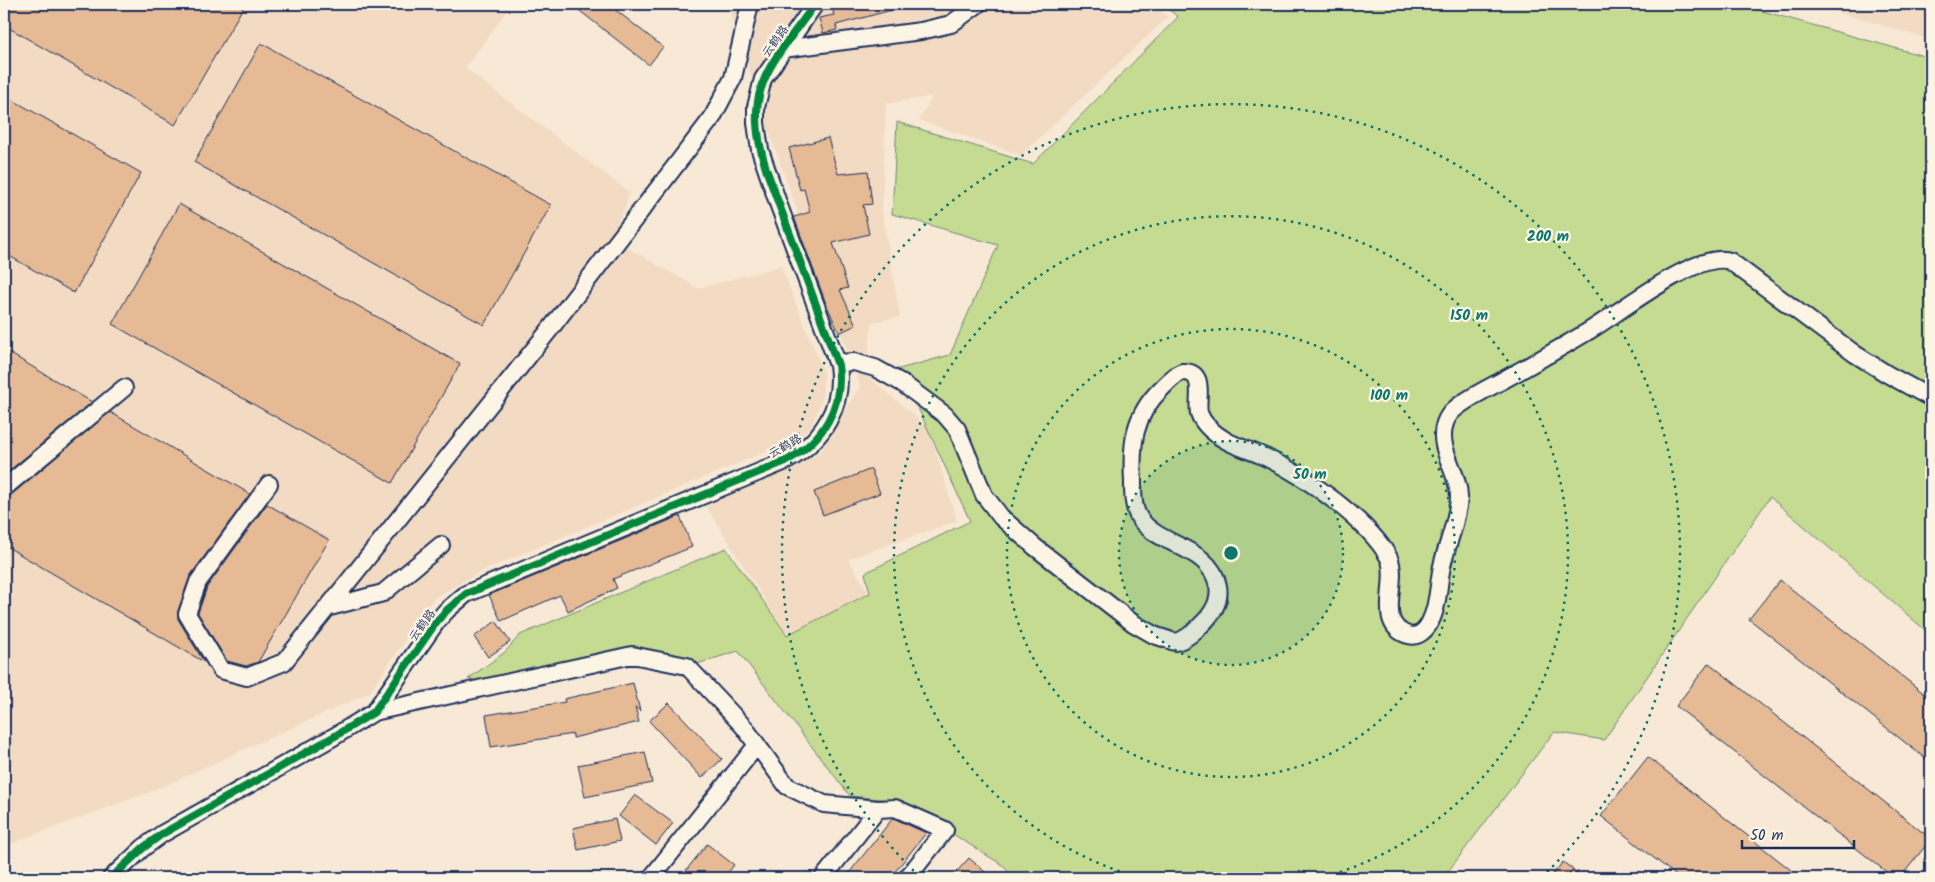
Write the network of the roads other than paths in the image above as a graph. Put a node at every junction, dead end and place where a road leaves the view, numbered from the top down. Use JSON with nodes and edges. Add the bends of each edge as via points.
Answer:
{"nodes":[{"id":1,"x":750,"y":4,"type":"edge"},
{"id":2,"x":815,"y":4,"type":"edge"},
{"id":3,"x":978,"y":4,"type":"edge"},
{"id":4,"x":783,"y":49,"type":"junction"},
{"id":5,"x":837,"y":363,"type":"junction"},
{"id":6,"x":124,"y":388,"type":"dead end"},
{"id":7,"x":1931,"y":398,"type":"edge"},
{"id":8,"x":269,"y":484,"type":"dead end"},
{"id":9,"x":4,"y":488,"type":"edge"},
{"id":10,"x":441,"y":545,"type":"dead end"},
{"id":11,"x":326,"y":608,"type":"junction"},
{"id":12,"x":374,"y":712,"type":"junction"},
{"id":13,"x":757,"y":745,"type":"junction"},
{"id":14,"x":878,"y":809,"type":"junction"},
{"id":15,"x":111,"y":878,"type":"edge"},
{"id":16,"x":651,"y":878,"type":"edge"},
{"id":17,"x":823,"y":878,"type":"edge"},
{"id":18,"x":907,"y":878,"type":"edge"}],
"edges":[{"from":1,"to":11,"type":"street","via":[[734,78],[712,118],[551,328]]},
{"from":2,"to":4,"type":"street","name":"云鹤路"},
{"from":3,"to":4,"type":"street","via":[[951,24],[921,31]]},
{"from":4,"to":5,"type":"street","name":"云鹤路","via":[[768,69],[760,88],[756,124],[760,150]]},
{"from":5,"to":7,"type":"street","via":[[854,362],[875,368],[902,383],[945,415],[957,429],[984,495],[1008,524],[1134,623],[1175,642],[1191,634],[1212,613],[1218,600],[1218,585],[1211,570],[1199,558],[1152,530],[1140,519],[1135,508],[1132,468],[1134,436],[1142,412],[1151,398],[1182,372],[1190,372],[1196,377],[1200,389],[1200,414],[1214,433],[1296,474],[1354,518],[1381,545],[1393,574],[1391,619],[1399,630],[1412,635],[1420,634],[1434,613],[1458,502],[1457,485],[1443,436],[1444,424],[1450,413],[1682,272],[1722,260],[1730,261],[1855,354]]},
{"from":5,"to":12,"type":"street","name":"云鹤路","via":[[839,390],[830,418],[805,450],[788,460],[466,594],[437,622]]},
{"from":6,"to":9,"type":"street"},
{"from":8,"to":11,"type":"street","via":[[198,582],[187,614],[222,670],[247,677],[284,662]]},
{"from":10,"to":11,"type":"street","via":[[383,593]]},
{"from":12,"to":13,"type":"street","via":[[632,655],[687,666]]},
{"from":12,"to":15,"type":"street","via":[[169,829]]},
{"from":13,"to":14,"type":"street","via":[[787,786],[824,804]]},
{"from":13,"to":16,"type":"street"},
{"from":14,"to":17,"type":"street"},
{"from":14,"to":18,"type":"street","via":[[895,808],[945,830]]}]}
